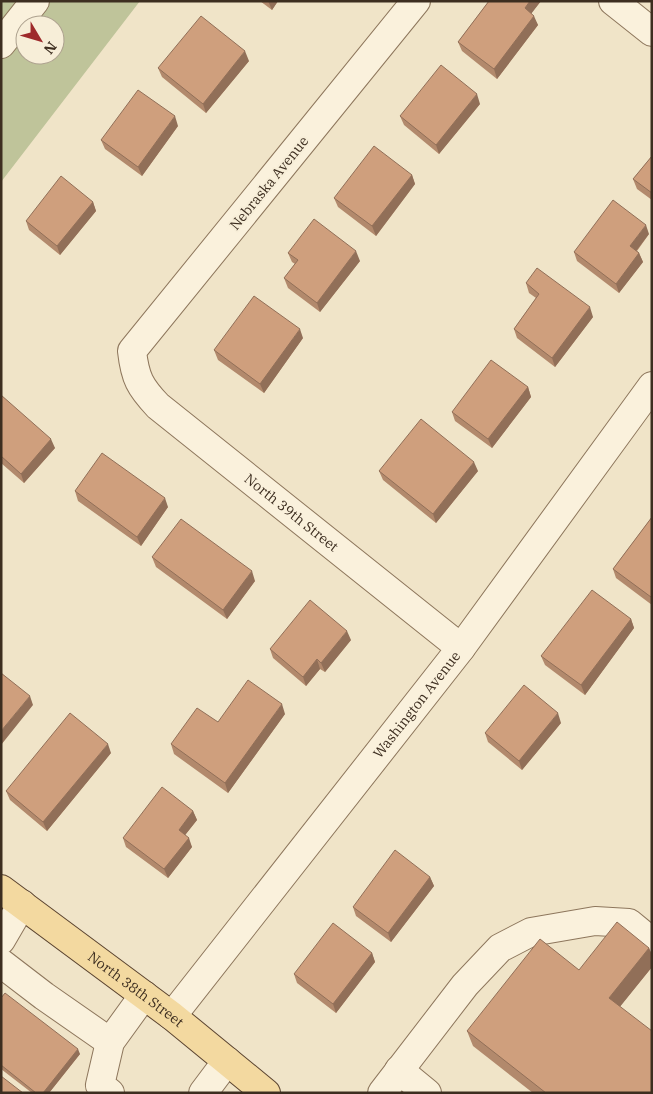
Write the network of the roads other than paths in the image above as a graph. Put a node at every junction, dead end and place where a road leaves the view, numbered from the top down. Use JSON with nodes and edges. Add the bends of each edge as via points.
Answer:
{"nodes":[{"id":1,"x":34,"y":1,"type":"edge"},
{"id":2,"x":416,"y":1,"type":"edge"},
{"id":3,"x":613,"y":1,"type":"edge"},
{"id":4,"x":652,"y":32,"type":"edge"},
{"id":5,"x":1,"y":44,"type":"edge"},
{"id":6,"x":134,"y":368,"type":"joint"},
{"id":7,"x":652,"y":386,"type":"edge"},
{"id":8,"x":461,"y":648,"type":"junction"},
{"id":9,"x":12,"y":897,"type":"edge"},
{"id":10,"x":1,"y":940,"type":"edge"},
{"id":11,"x":652,"y":942,"type":"edge"},
{"id":12,"x":1,"y":963,"type":"edge"},
{"id":13,"x":144,"y":995,"type":"junction"},
{"id":14,"x":172,"y":1016,"type":"junction"},
{"id":15,"x":110,"y":1042,"type":"junction"},
{"id":16,"x":227,"y":1061,"type":"junction"},
{"id":17,"x":399,"y":1070,"type":"junction"},
{"id":18,"x":110,"y":1093,"type":"edge"},
{"id":19,"x":203,"y":1093,"type":"edge"},
{"id":20,"x":266,"y":1093,"type":"edge"},
{"id":21,"x":382,"y":1093,"type":"edge"},
{"id":22,"x":427,"y":1093,"type":"edge"}],
"edges":[{"from":1,"to":5,"type":"street"},
{"from":2,"to":6,"type":"street","name":"Nebraska Avenue","via":[[132,351]]},
{"from":3,"to":4,"type":"street"},
{"from":6,"to":8,"type":"street","name":"North 39th Street","via":[[145,393],[158,406]]},
{"from":7,"to":8,"type":"street","name":"Washington Avenue"},
{"from":8,"to":14,"type":"street","name":"Washington Avenue"},
{"from":9,"to":10,"type":"street"},
{"from":9,"to":13,"type":"main road","name":"North 38th Street"},
{"from":11,"to":17,"type":"street","via":[[629,923],[595,921],[531,932],[500,948],[465,985]]},
{"from":12,"to":15,"type":"street"},
{"from":13,"to":14,"type":"main road","name":"North 38th Street"},
{"from":13,"to":15,"type":"street"},
{"from":14,"to":16,"type":"main road","name":"North 38th Street"},
{"from":15,"to":18,"type":"street","via":[[100,1085]]},
{"from":16,"to":19,"type":"street"},
{"from":16,"to":20,"type":"main road","name":"North 38th Street"},
{"from":17,"to":21,"type":"street"},
{"from":17,"to":22,"type":"street"}]}
